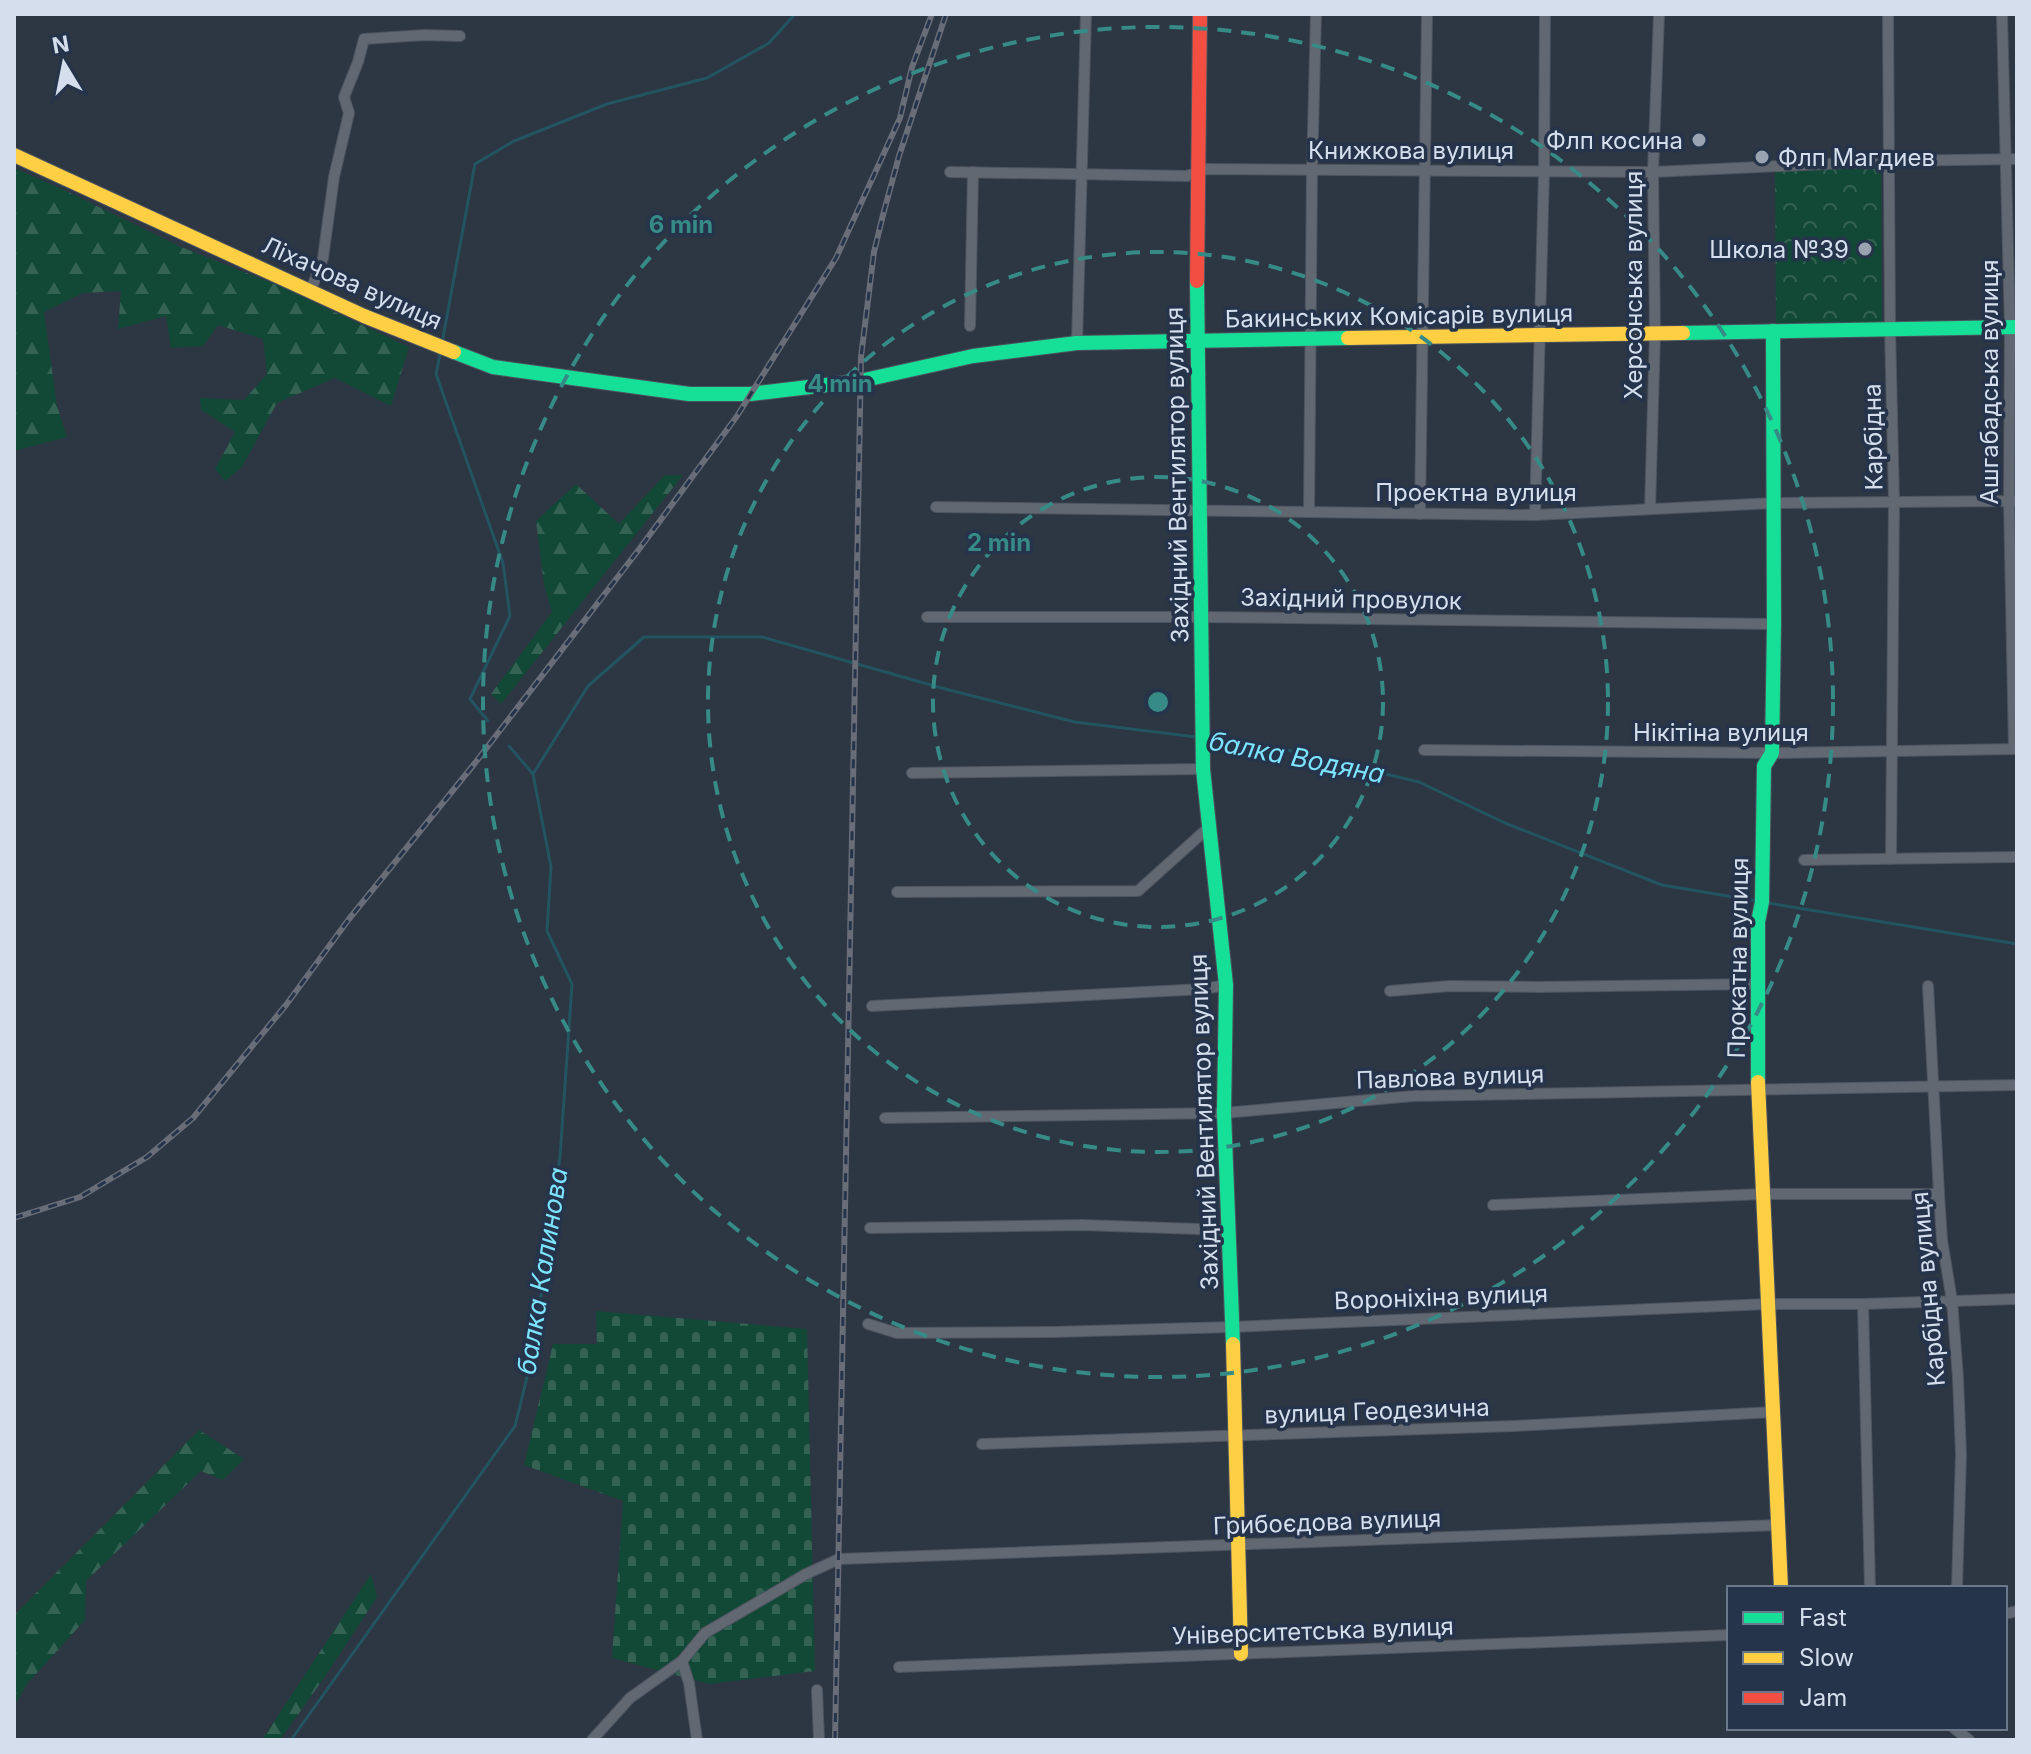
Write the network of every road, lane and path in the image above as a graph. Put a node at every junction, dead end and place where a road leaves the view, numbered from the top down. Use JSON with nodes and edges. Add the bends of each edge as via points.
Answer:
{"nodes":[{"id":1,"x":1086,"y":14,"type":"edge"},
{"id":2,"x":1200,"y":14,"type":"edge"},
{"id":3,"x":1316,"y":14,"type":"edge"},
{"id":4,"x":1427,"y":14,"type":"edge"},
{"id":5,"x":1545,"y":14,"type":"edge"},
{"id":6,"x":1659,"y":14,"type":"edge"},
{"id":7,"x":1888,"y":14,"type":"edge"},
{"id":8,"x":2002,"y":14,"type":"edge"},
{"id":9,"x":460,"y":36,"type":"dead end"},
{"id":10,"x":14,"y":155,"type":"edge"},
{"id":11,"x":2011,"y":160,"type":"edge"},
{"id":12,"x":1890,"y":161,"type":"junction"},
{"id":13,"x":1312,"y":170,"type":"junction"},
{"id":14,"x":1426,"y":170,"type":"junction"},
{"id":15,"x":1544,"y":171,"type":"junction"},
{"id":16,"x":950,"y":172,"type":"dead end"},
{"id":17,"x":973,"y":172,"type":"junction"},
{"id":18,"x":1197,"y":172,"type":"junction"},
{"id":19,"x":1653,"y":172,"type":"junction"},
{"id":20,"x":1082,"y":174,"type":"junction"},
{"id":21,"x":311,"y":290,"type":"junction"},
{"id":22,"x":970,"y":326,"type":"dead end"},
{"id":23,"x":2014,"y":327,"type":"edge"},
{"id":24,"x":1890,"y":329,"type":"junction"},
{"id":25,"x":1773,"y":331,"type":"junction"},
{"id":26,"x":1655,"y":333,"type":"junction"},
{"id":27,"x":1540,"y":335,"type":"junction"},
{"id":28,"x":1423,"y":337,"type":"junction"},
{"id":29,"x":1311,"y":339,"type":"junction"},
{"id":30,"x":1197,"y":341,"type":"junction"},
{"id":31,"x":1077,"y":343,"type":"junction"},
{"id":32,"x":689,"y":394,"type":"joint"},
{"id":33,"x":1894,"y":501,"type":"junction"},
{"id":34,"x":2013,"y":501,"type":"edge"},
{"id":35,"x":1774,"y":503,"type":"junction"},
{"id":36,"x":936,"y":507,"type":"dead end"},
{"id":37,"x":1650,"y":509,"type":"junction"},
{"id":38,"x":1199,"y":511,"type":"junction"},
{"id":39,"x":1309,"y":512,"type":"junction"},
{"id":40,"x":1420,"y":514,"type":"junction"},
{"id":41,"x":1535,"y":515,"type":"junction"},
{"id":42,"x":927,"y":617,"type":"dead end"},
{"id":43,"x":1201,"y":617,"type":"junction"},
{"id":44,"x":1774,"y":624,"type":"junction"},
{"id":45,"x":2016,"y":749,"type":"edge"},
{"id":46,"x":1424,"y":750,"type":"dead end"},
{"id":47,"x":1893,"y":751,"type":"junction"},
{"id":48,"x":1772,"y":753,"type":"junction"},
{"id":49,"x":1203,"y":769,"type":"junction"},
{"id":50,"x":912,"y":773,"type":"dead end"},
{"id":51,"x":1208,"y":828,"type":"junction"},
{"id":52,"x":2017,"y":857,"type":"edge"},
{"id":53,"x":1891,"y":859,"type":"junction"},
{"id":54,"x":1804,"y":860,"type":"dead end"},
{"id":55,"x":897,"y":892,"type":"dead end"},
{"id":56,"x":1757,"y":984,"type":"junction"},
{"id":57,"x":1226,"y":985,"type":"junction"},
{"id":58,"x":1928,"y":986,"type":"dead end"},
{"id":59,"x":1390,"y":991,"type":"dead end"},
{"id":60,"x":872,"y":1006,"type":"dead end"},
{"id":61,"x":1934,"y":1085,"type":"junction"},
{"id":62,"x":2017,"y":1085,"type":"edge"},
{"id":63,"x":1758,"y":1089,"type":"junction"},
{"id":64,"x":1224,"y":1113,"type":"junction"},
{"id":65,"x":885,"y":1118,"type":"dead end"},
{"id":66,"x":1763,"y":1194,"type":"junction"},
{"id":67,"x":1939,"y":1194,"type":"junction"},
{"id":68,"x":1493,"y":1205,"type":"dead end"},
{"id":69,"x":870,"y":1228,"type":"dead end"},
{"id":70,"x":1228,"y":1230,"type":"junction"},
{"id":71,"x":2017,"y":1299,"type":"edge"},
{"id":72,"x":1952,"y":1301,"type":"junction"},
{"id":73,"x":1768,"y":1304,"type":"junction"},
{"id":74,"x":1863,"y":1304,"type":"junction"},
{"id":75,"x":868,"y":1324,"type":"dead end"},
{"id":76,"x":1232,"y":1327,"type":"junction"},
{"id":77,"x":1774,"y":1412,"type":"junction"},
{"id":78,"x":1237,"y":1436,"type":"junction"},
{"id":79,"x":982,"y":1444,"type":"dead end"},
{"id":80,"x":1779,"y":1525,"type":"junction"},
{"id":81,"x":1239,"y":1545,"type":"junction"},
{"id":82,"x":1781,"y":1586,"type":"edge"},
{"id":83,"x":1870,"y":1586,"type":"edge"},
{"id":84,"x":1957,"y":1586,"type":"edge"},
{"id":85,"x":1727,"y":1635,"type":"edge"},
{"id":86,"x":1241,"y":1654,"type":"junction"},
{"id":87,"x":682,"y":1661,"type":"junction"},
{"id":88,"x":899,"y":1667,"type":"dead end"},
{"id":89,"x":817,"y":1690,"type":"dead end"},
{"id":90,"x":592,"y":1740,"type":"edge"},
{"id":91,"x":697,"y":1740,"type":"edge"},
{"id":92,"x":819,"y":1740,"type":"edge"}],
"edges":[{"from":1,"to":20,"type":"street"},
{"from":2,"to":18,"type":"street","name":"Західний Вентилятор вулиця"},
{"from":3,"to":13,"type":"street"},
{"from":4,"to":14,"type":"street"},
{"from":5,"to":15,"type":"street"},
{"from":6,"to":19,"type":"street","name":"Херсонська вулиця"},
{"from":7,"to":12,"type":"street","name":"Карбідна"},
{"from":8,"to":11,"type":"street","name":"Ашгабадська вулиця"},
{"from":9,"to":21,"type":"street","via":[[364,39],[344,97],[349,113],[323,258]]},
{"from":10,"to":21,"type":"street","name":"Ліхачова вулиця"},
{"from":11,"to":12,"type":"street","name":"Книжкова вулиця"},
{"from":11,"to":23,"type":"street","name":"Ашгабадська вулиця"},
{"from":12,"to":19,"type":"street","name":"Книжкова вулиця"},
{"from":12,"to":24,"type":"street","name":"Карбідна"},
{"from":13,"to":14,"type":"street","name":"Книжкова вулиця"},
{"from":13,"to":18,"type":"street","name":"Книжкова вулиця"},
{"from":13,"to":29,"type":"street"},
{"from":14,"to":15,"type":"street","name":"Книжкова вулиця"},
{"from":14,"to":28,"type":"street"},
{"from":15,"to":19,"type":"street","name":"Книжкова вулиця"},
{"from":15,"to":27,"type":"street"},
{"from":16,"to":17,"type":"street","name":"Книжкова вулиця"},
{"from":17,"to":20,"type":"street","name":"Книжкова вулиця"},
{"from":17,"to":22,"type":"street"},
{"from":18,"to":20,"type":"street","name":"Книжкова вулиця"},
{"from":18,"to":30,"type":"street","name":"Західний Вентилятор вулиця"},
{"from":19,"to":26,"type":"street","name":"Херсонська вулиця"},
{"from":20,"to":31,"type":"street"},
{"from":21,"to":32,"type":"street","name":"Ліхачова вулиця","via":[[493,367]]},
{"from":23,"to":24,"type":"street","name":"Бакинських Комісарів вулиця"},
{"from":23,"to":34,"type":"street","name":"Ашгабадська вулиця"},
{"from":24,"to":25,"type":"street","name":"Бакинських Комісарів вулиця"},
{"from":24,"to":33,"type":"street","name":"Карбідна"},
{"from":25,"to":26,"type":"street","name":"Бакинських Комісарів вулиця"},
{"from":25,"to":35,"type":"street","name":"Прокатна вулиця"},
{"from":26,"to":27,"type":"street","name":"Бакинських Комісарів вулиця"},
{"from":26,"to":37,"type":"street","name":"Херсонська вулиця"},
{"from":27,"to":28,"type":"street","name":"Бакинських Комісарів вулиця"},
{"from":27,"to":41,"type":"street"},
{"from":28,"to":29,"type":"street","name":"Бакинських Комісарів вулиця"},
{"from":28,"to":40,"type":"street"},
{"from":29,"to":30,"type":"street","name":"Бакинських Комісарів вулиця"},
{"from":29,"to":39,"type":"street"},
{"from":30,"to":31,"type":"street","name":"Бакинських Комісарів вулиця"},
{"from":30,"to":38,"type":"street","name":"Західний Вентилятор вулиця"},
{"from":31,"to":32,"type":"street","name":"Бакинських Комісарів вулиця","via":[[973,356],[860,381],[750,394]]},
{"from":33,"to":34,"type":"street","name":"Проектна вулиця"},
{"from":33,"to":35,"type":"street","name":"Проектна вулиця"},
{"from":33,"to":47,"type":"street","name":"Карбідна"},
{"from":34,"to":45,"type":"street","name":"Ашгабадська вулиця"},
{"from":35,"to":37,"type":"street","name":"Проектна вулиця"},
{"from":35,"to":44,"type":"street","name":"Прокатна вулиця"},
{"from":36,"to":38,"type":"street","name":"Проектна вулиця"},
{"from":37,"to":41,"type":"street","name":"Проектна вулиця"},
{"from":38,"to":39,"type":"street","name":"Проектна вулиця"},
{"from":38,"to":43,"type":"street","name":"Західний Вентилятор вулиця"},
{"from":39,"to":40,"type":"street","name":"Проектна вулиця"},
{"from":40,"to":41,"type":"street","name":"Проектна вулиця"},
{"from":42,"to":43,"type":"street","name":"Західний провулок"},
{"from":43,"to":44,"type":"street","name":"Західний провулок"},
{"from":43,"to":49,"type":"street","name":"Західний Вентилятор вулиця"},
{"from":44,"to":48,"type":"street","name":"Прокатна вулиця"},
{"from":45,"to":47,"type":"street","name":"Нікітіна вулиця"},
{"from":46,"to":48,"type":"street","name":"Нікітіна вулиця"},
{"from":47,"to":48,"type":"street","name":"Нікітіна вулиця"},
{"from":47,"to":53,"type":"street","name":"Карбідна"},
{"from":48,"to":56,"type":"street","name":"Прокатна вулиця","via":[[1764,766]]},
{"from":49,"to":50,"type":"street"},
{"from":49,"to":51,"type":"street","name":"Західний Вентилятор вулиця"},
{"from":51,"to":55,"type":"street","via":[[1138,891]]},
{"from":51,"to":57,"type":"street","name":"Західний Вентилятор вулиця"},
{"from":52,"to":53,"type":"street"},
{"from":53,"to":54,"type":"street"},
{"from":56,"to":59,"type":"street"},
{"from":56,"to":63,"type":"street","name":"Прокатна вулиця"},
{"from":57,"to":60,"type":"street"},
{"from":57,"to":64,"type":"street","name":"Західний Вентилятор вулиця"},
{"from":58,"to":61,"type":"street","name":"Карбідна вулиця"},
{"from":61,"to":62,"type":"street","name":"Павлова вулиця"},
{"from":61,"to":63,"type":"street","name":"Павлова вулиця"},
{"from":61,"to":67,"type":"street","name":"Карбідна вулиця"},
{"from":63,"to":64,"type":"street","name":"Павлова вулиця","via":[[1413,1096]]},
{"from":63,"to":66,"type":"street","name":"Прокатна вулиця"},
{"from":64,"to":65,"type":"street","name":"Павлова вулиця"},
{"from":64,"to":70,"type":"street","name":"Західний Вентилятор вулиця"},
{"from":66,"to":67,"type":"street"},
{"from":66,"to":68,"type":"street"},
{"from":66,"to":73,"type":"street","name":"Прокатна вулиця"},
{"from":67,"to":72,"type":"street","name":"Карбідна вулиця"},
{"from":69,"to":70,"type":"street","via":[[1082,1225]]},
{"from":70,"to":76,"type":"street","name":"Західний Вентилятор вулиця"},
{"from":71,"to":72,"type":"street","name":"Вороніхіна вулиця"},
{"from":72,"to":74,"type":"street","name":"Вороніхіна вулиця"},
{"from":72,"to":84,"type":"street","name":"Карбідна вулиця","via":[[1961,1454]]},
{"from":73,"to":74,"type":"street","name":"Вороніхіна вулиця"},
{"from":73,"to":76,"type":"street","name":"Вороніхіна вулиця"},
{"from":73,"to":77,"type":"street","name":"Прокатна вулиця"},
{"from":74,"to":83,"type":"street"},
{"from":75,"to":76,"type":"street","name":"Вороніхіна вулиця","via":[[897,1333]]},
{"from":76,"to":78,"type":"street","name":"Західний Вентилятор вулиця"},
{"from":77,"to":78,"type":"street","name":"вулиця Геодезична"},
{"from":77,"to":80,"type":"street","name":"Прокатна вулиця"},
{"from":78,"to":79,"type":"street","name":"вулиця Геодезична"},
{"from":78,"to":81,"type":"street","name":"Західний Вентилятор вулиця"},
{"from":80,"to":81,"type":"street","name":"Грибоєдова вулиця"},
{"from":80,"to":82,"type":"street","name":"Прокатна вулиця"},
{"from":81,"to":86,"type":"street","name":"Західний Вентилятор вулиця"},
{"from":81,"to":87,"type":"street","name":"Грибоєдова вулиця","via":[[839,1559],[705,1633]]},
{"from":85,"to":86,"type":"street","name":"Університетська вулиця"},
{"from":86,"to":88,"type":"street","name":"Університетська вулиця"},
{"from":87,"to":90,"type":"street","name":"Грибоєдова вулиця","via":[[630,1698]]},
{"from":87,"to":91,"type":"street"},
{"from":89,"to":92,"type":"street"}]}
